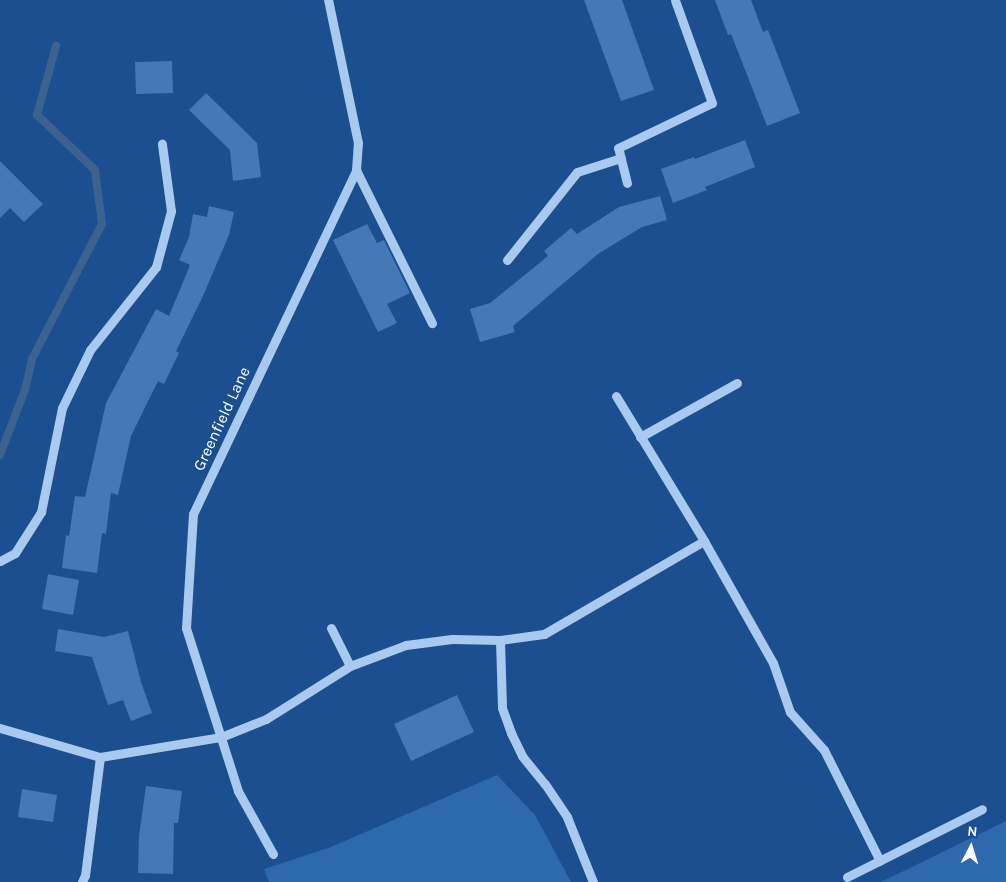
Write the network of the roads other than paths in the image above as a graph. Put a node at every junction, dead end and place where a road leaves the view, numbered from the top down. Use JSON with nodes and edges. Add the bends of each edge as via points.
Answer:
{"nodes":[{"id":1,"x":328,"y":0,"type":"edge"},
{"id":2,"x":675,"y":0,"type":"edge"},
{"id":3,"x":162,"y":144,"type":"dead end"},
{"id":4,"x":621,"y":158,"type":"junction"},
{"id":5,"x":356,"y":170,"type":"junction"},
{"id":6,"x":627,"y":183,"type":"dead end"},
{"id":7,"x":507,"y":260,"type":"dead end"},
{"id":8,"x":432,"y":323,"type":"dead end"},
{"id":9,"x":737,"y":383,"type":"dead end"},
{"id":10,"x":616,"y":396,"type":"dead end"},
{"id":11,"x":640,"y":437,"type":"junction"},
{"id":12,"x":704,"y":541,"type":"junction"},
{"id":13,"x":0,"y":561,"type":"edge"},
{"id":14,"x":331,"y":628,"type":"dead end"},
{"id":15,"x":500,"y":640,"type":"junction"},
{"id":16,"x":350,"y":666,"type":"junction"},
{"id":17,"x":0,"y":728,"type":"edge"},
{"id":18,"x":221,"y":738,"type":"junction"},
{"id":19,"x":100,"y":757,"type":"junction"},
{"id":20,"x":982,"y":809,"type":"dead end"},
{"id":21,"x":273,"y":854,"type":"dead end"},
{"id":22,"x":880,"y":860,"type":"junction"},
{"id":23,"x":847,"y":877,"type":"dead end"},
{"id":24,"x":82,"y":882,"type":"edge"},
{"id":25,"x":593,"y":882,"type":"edge"}],
"edges":[{"from":1,"to":5,"type":"street","name":"Greenfield Lane","via":[[358,143]]},
{"from":2,"to":4,"type":"street","via":[[712,103],[618,148]]},
{"from":3,"to":13,"type":"street","via":[[171,211],[156,266],[90,350],[62,408],[41,512],[15,553]]},
{"from":4,"to":6,"type":"street"},
{"from":4,"to":7,"type":"street","via":[[577,172]]},
{"from":5,"to":8,"type":"street"},
{"from":5,"to":18,"type":"street","name":"Greenfield Lane","via":[[193,514],[186,628]]},
{"from":9,"to":11,"type":"street"},
{"from":10,"to":11,"type":"street"},
{"from":11,"to":12,"type":"street"},
{"from":12,"to":15,"type":"street","via":[[544,634]]},
{"from":12,"to":22,"type":"street","via":[[773,663],[790,712],[824,750]]},
{"from":14,"to":16,"type":"street"},
{"from":15,"to":16,"type":"street","via":[[452,639],[406,645]]},
{"from":15,"to":25,"type":"street","via":[[502,708],[511,733],[522,756],[567,817]]},
{"from":16,"to":18,"type":"street","via":[[266,719]]},
{"from":17,"to":19,"type":"street"},
{"from":18,"to":19,"type":"street"},
{"from":18,"to":21,"type":"street","name":"Greenfield Lane","via":[[238,791]]},
{"from":19,"to":24,"type":"street"},
{"from":20,"to":22,"type":"street"},
{"from":22,"to":23,"type":"street"}]}
